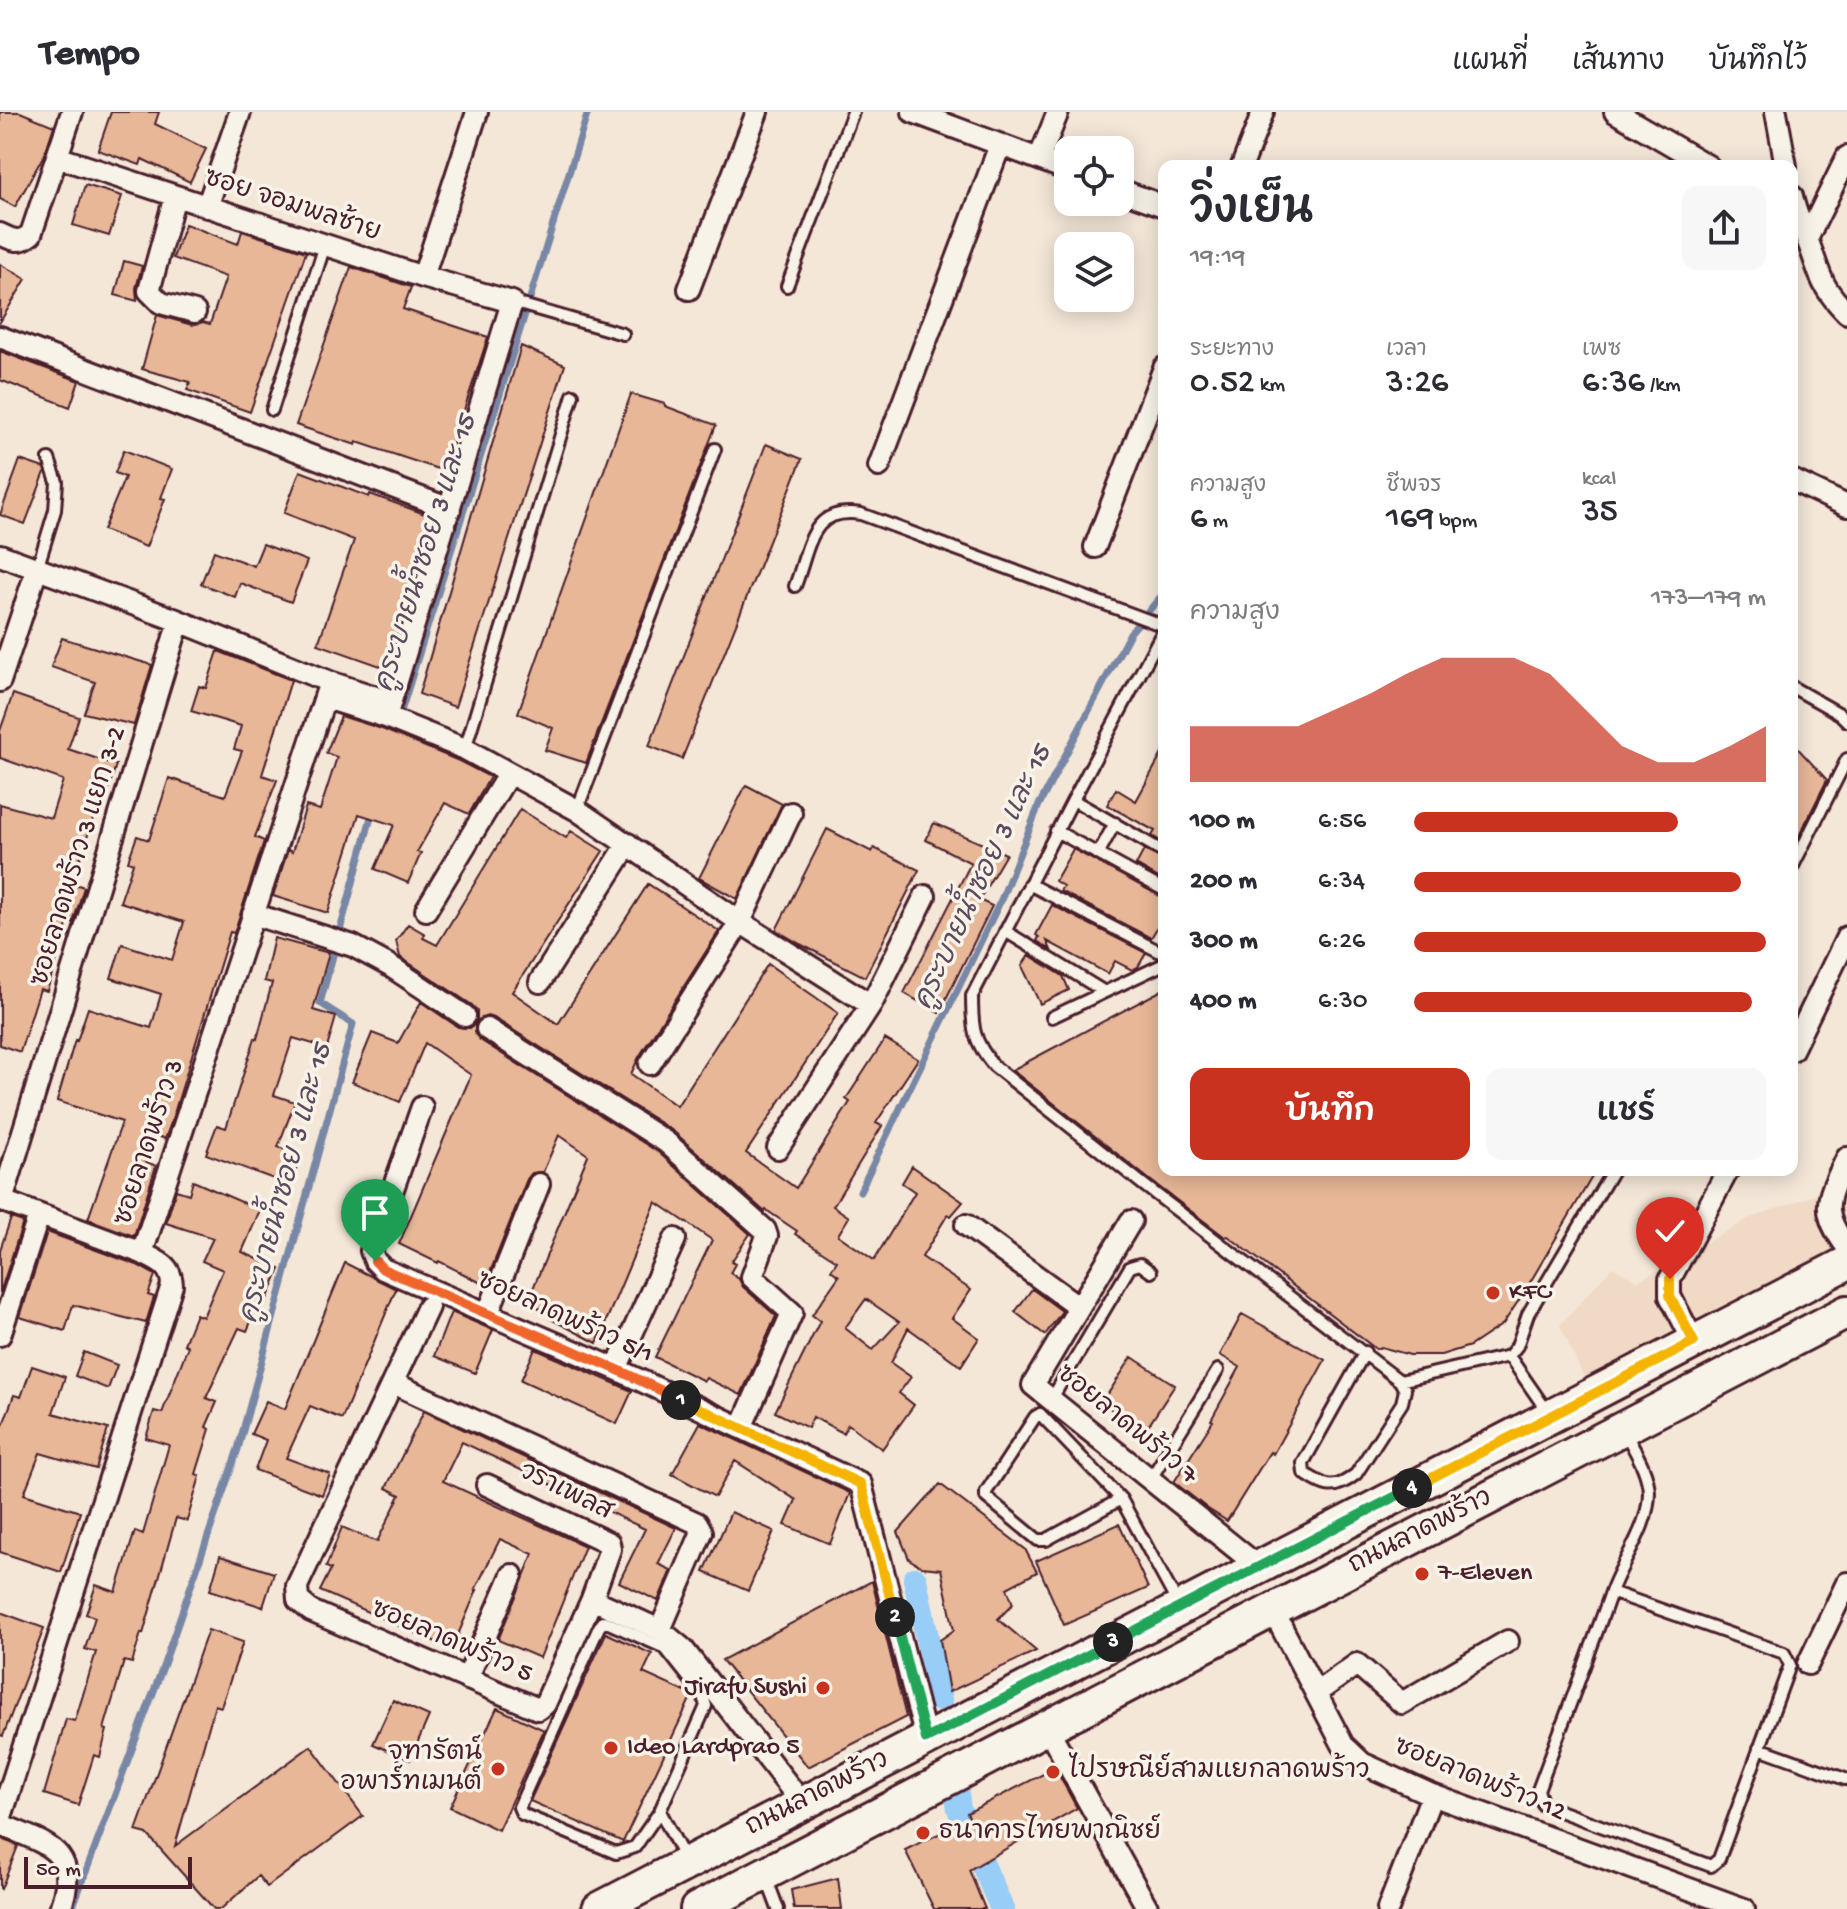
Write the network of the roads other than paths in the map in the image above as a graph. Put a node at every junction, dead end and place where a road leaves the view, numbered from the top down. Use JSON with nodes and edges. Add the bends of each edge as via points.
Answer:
{"nodes":[{"id":1,"x":72,"y":112,"type":"edge"},
{"id":2,"x":240,"y":112,"type":"edge"},
{"id":3,"x":477,"y":112,"type":"edge"},
{"id":4,"x":757,"y":112,"type":"edge"},
{"id":5,"x":853,"y":112,"type":"edge"},
{"id":6,"x":913,"y":112,"type":"edge"},
{"id":7,"x":1058,"y":112,"type":"edge"},
{"id":8,"x":1263,"y":112,"type":"edge"},
{"id":9,"x":1615,"y":112,"type":"edge"},
{"id":10,"x":1776,"y":112,"type":"edge"},
{"id":11,"x":953,"y":119,"type":"edge"},
{"id":12,"x":1000,"y":145,"type":"junction"},
{"id":13,"x":57,"y":157,"type":"junction"},
{"id":14,"x":1847,"y":157,"type":"edge"},
{"id":15,"x":1039,"y":159,"type":"junction"},
{"id":16,"x":1244,"y":160,"type":"edge"},
{"id":17,"x":1698,"y":160,"type":"edge"},
{"id":18,"x":1785,"y":160,"type":"edge"},
{"id":19,"x":1054,"y":165,"type":"edge"},
{"id":20,"x":1134,"y":195,"type":"edge"},
{"id":21,"x":175,"y":196,"type":"junction"},
{"id":22,"x":1158,"y":204,"type":"edge"},
{"id":23,"x":207,"y":207,"type":"junction"},
{"id":24,"x":1798,"y":223,"type":"edge"},
{"id":25,"x":0,"y":234,"type":"edge"},
{"id":26,"x":1807,"y":239,"type":"junction"},
{"id":27,"x":325,"y":245,"type":"junction"},
{"id":28,"x":423,"y":277,"type":"junction"},
{"id":29,"x":787,"y":286,"type":"dead end"},
{"id":30,"x":689,"y":289,"type":"dead end"},
{"id":31,"x":514,"y":303,"type":"junction"},
{"id":32,"x":195,"y":312,"type":"dead end"},
{"id":33,"x":1847,"y":313,"type":"edge"},
{"id":34,"x":623,"y":334,"type":"dead end"},
{"id":35,"x":0,"y":337,"type":"edge"},
{"id":36,"x":1158,"y":384,"type":"edge"},
{"id":37,"x":573,"y":395,"type":"dead end"},
{"id":38,"x":272,"y":410,"type":"dead end"},
{"id":39,"x":715,"y":449,"type":"dead end"},
{"id":40,"x":49,"y":459,"type":"dead end"},
{"id":41,"x":879,"y":466,"type":"dead end"},
{"id":42,"x":1798,"y":483,"type":"edge"},
{"id":43,"x":1847,"y":506,"type":"edge"},
{"id":44,"x":450,"y":509,"type":"junction"},
{"id":45,"x":1095,"y":547,"type":"dead end"},
{"id":46,"x":0,"y":555,"type":"edge"},
{"id":47,"x":37,"y":569,"type":"junction"},
{"id":48,"x":795,"y":586,"type":"dead end"},
{"id":49,"x":179,"y":621,"type":"junction"},
{"id":50,"x":1158,"y":624,"type":"edge"},
{"id":51,"x":1158,"y":638,"type":"edge"},
{"id":52,"x":4,"y":653,"type":"edge"},
{"id":53,"x":0,"y":681,"type":"edge"},
{"id":54,"x":328,"y":690,"type":"junction"},
{"id":55,"x":1798,"y":690,"type":"edge"},
{"id":56,"x":394,"y":716,"type":"junction"},
{"id":57,"x":1847,"y":721,"type":"edge"},
{"id":58,"x":465,"y":749,"type":"junction"},
{"id":59,"x":1847,"y":759,"type":"edge"},
{"id":60,"x":509,"y":773,"type":"junction"},
{"id":61,"x":1073,"y":800,"type":"junction"},
{"id":62,"x":577,"y":810,"type":"junction"},
{"id":63,"x":791,"y":813,"type":"dead end"},
{"id":64,"x":1115,"y":823,"type":"junction"},
{"id":65,"x":1056,"y":831,"type":"junction"},
{"id":66,"x":628,"y":844,"type":"junction"},
{"id":67,"x":1158,"y":848,"type":"edge"},
{"id":68,"x":1098,"y":854,"type":"junction"},
{"id":69,"x":1798,"y":856,"type":"edge"},
{"id":70,"x":1029,"y":884,"type":"junction"},
{"id":71,"x":1158,"y":887,"type":"edge"},
{"id":72,"x":925,"y":896,"type":"dead end"},
{"id":73,"x":426,"y":910,"type":"dead end"},
{"id":74,"x":253,"y":914,"type":"junction"},
{"id":75,"x":740,"y":922,"type":"junction"},
{"id":76,"x":1005,"y":931,"type":"junction"},
{"id":77,"x":1847,"y":937,"type":"edge"},
{"id":78,"x":1158,"y":951,"type":"edge"},
{"id":79,"x":1158,"y":967,"type":"edge"},
{"id":80,"x":540,"y":982,"type":"dead end"},
{"id":81,"x":1103,"y":991,"type":"junction"},
{"id":82,"x":871,"y":1005,"type":"junction"},
{"id":83,"x":465,"y":1016,"type":"dead end"},
{"id":84,"x":1052,"y":1017,"type":"dead end"},
{"id":85,"x":487,"y":1029,"type":"dead end"},
{"id":86,"x":1798,"y":1038,"type":"edge"},
{"id":87,"x":650,"y":1064,"type":"dead end"},
{"id":88,"x":422,"y":1107,"type":"dead end"},
{"id":89,"x":778,"y":1148,"type":"dead end"},
{"id":90,"x":1847,"y":1158,"type":"edge"},
{"id":91,"x":1609,"y":1176,"type":"edge"},
{"id":92,"x":1725,"y":1176,"type":"edge"},
{"id":93,"x":539,"y":1184,"type":"dead end"},
{"id":94,"x":1,"y":1200,"type":"edge"},
{"id":95,"x":39,"y":1215,"type":"junction"},
{"id":96,"x":1131,"y":1221,"type":"dead end"},
{"id":97,"x":966,"y":1225,"type":"dead end"},
{"id":98,"x":675,"y":1239,"type":"dead end"},
{"id":99,"x":1847,"y":1247,"type":"edge"},
{"id":100,"x":142,"y":1253,"type":"junction"},
{"id":101,"x":1847,"y":1263,"type":"edge"},
{"id":102,"x":1151,"y":1272,"type":"dead end"},
{"id":103,"x":428,"y":1307,"type":"dead end"},
{"id":104,"x":1079,"y":1307,"type":"junction"},
{"id":105,"x":1847,"y":1312,"type":"edge"},
{"id":106,"x":488,"y":1313,"type":"junction"},
{"id":107,"x":0,"y":1335,"type":"edge"},
{"id":108,"x":1694,"y":1342,"type":"junction"},
{"id":109,"x":1365,"y":1352,"type":"junction"},
{"id":110,"x":1509,"y":1356,"type":"junction"},
{"id":111,"x":616,"y":1369,"type":"junction"},
{"id":112,"x":1218,"y":1370,"type":"dead end"},
{"id":113,"x":1400,"y":1381,"type":"junction"},
{"id":114,"x":393,"y":1383,"type":"junction"},
{"id":115,"x":1051,"y":1400,"type":"junction"},
{"id":116,"x":1550,"y":1416,"type":"junction"},
{"id":117,"x":741,"y":1428,"type":"junction"},
{"id":118,"x":1623,"y":1429,"type":"junction"},
{"id":119,"x":1150,"y":1480,"type":"junction"},
{"id":120,"x":487,"y":1485,"type":"dead end"},
{"id":121,"x":1121,"y":1499,"type":"junction"},
{"id":122,"x":1259,"y":1567,"type":"junction"},
{"id":123,"x":512,"y":1575,"type":"dead end"},
{"id":124,"x":1847,"y":1583,"type":"edge"},
{"id":125,"x":1611,"y":1592,"type":"junction"},
{"id":126,"x":592,"y":1599,"type":"junction"},
{"id":127,"x":1180,"y":1608,"type":"junction"},
{"id":128,"x":1272,"y":1609,"type":"junction"},
{"id":129,"x":660,"y":1630,"type":"junction"},
{"id":130,"x":1508,"y":1641,"type":"dead end"},
{"id":131,"x":1808,"y":1664,"type":"dead end"},
{"id":132,"x":467,"y":1679,"type":"junction"},
{"id":133,"x":1316,"y":1693,"type":"junction"},
{"id":134,"x":1047,"y":1727,"type":"junction"},
{"id":135,"x":926,"y":1739,"type":"junction"},
{"id":136,"x":1759,"y":1748,"type":"junction"},
{"id":137,"x":857,"y":1775,"type":"junction"},
{"id":138,"x":1845,"y":1779,"type":"edge"},
{"id":139,"x":1432,"y":1795,"type":"junction"},
{"id":140,"x":802,"y":1803,"type":"junction"},
{"id":141,"x":660,"y":1811,"type":"junction"},
{"id":142,"x":878,"y":1816,"type":"junction"},
{"id":143,"x":0,"y":1822,"type":"edge"},
{"id":144,"x":746,"y":1832,"type":"junction"},
{"id":145,"x":687,"y":1863,"type":"junction"},
{"id":146,"x":765,"y":1874,"type":"junction"},
{"id":147,"x":700,"y":1908,"type":"edge"},
{"id":148,"x":60,"y":1909,"type":"edge"},
{"id":149,"x":599,"y":1909,"type":"edge"},
{"id":150,"x":778,"y":1909,"type":"edge"},
{"id":151,"x":1148,"y":1909,"type":"edge"},
{"id":152,"x":1388,"y":1909,"type":"edge"},
{"id":153,"x":1744,"y":1909,"type":"edge"}],
"edges":[{"from":1,"to":13,"type":"street"},
{"from":2,"to":23,"type":"street"},
{"from":3,"to":28,"type":"street"},
{"from":4,"to":30,"type":"street"},
{"from":5,"to":29,"type":"lane"},
{"from":6,"to":11,"type":"street"},
{"from":7,"to":15,"type":"street"},
{"from":8,"to":16,"type":"street"},
{"from":9,"to":17,"type":"street"},
{"from":10,"to":18,"type":"street"},
{"from":11,"to":12,"type":"street"},
{"from":12,"to":15,"type":"street"},
{"from":12,"to":41,"type":"street"},
{"from":13,"to":21,"type":"street","name":"ซอย จอมพลซ้าย"},
{"from":13,"to":25,"type":"street","via":[[31,234],[16,242]]},
{"from":14,"to":26,"type":"street"},
{"from":15,"to":19,"type":"street"},
{"from":20,"to":22,"type":"street"},
{"from":21,"to":23,"type":"street","name":"ซอย จอมพลซ้าย"},
{"from":21,"to":32,"type":"street","via":[[149,291],[161,303]]},
{"from":23,"to":27,"type":"street","name":"ซอย จอมพลซ้าย"},
{"from":24,"to":26,"type":"street"},
{"from":26,"to":33,"type":"street","via":[[1819,278]]},
{"from":27,"to":28,"type":"street","name":"ซอย จอมพลซ้าย"},
{"from":27,"to":38,"type":"lane"},
{"from":28,"to":31,"type":"street","name":"ซอย จอมพลซ้าย"},
{"from":31,"to":34,"type":"lane"},
{"from":31,"to":44,"type":"street"},
{"from":35,"to":44,"type":"street"},
{"from":36,"to":45,"type":"street"},
{"from":37,"to":58,"type":"lane"},
{"from":39,"to":62,"type":"lane"},
{"from":40,"to":47,"type":"lane","via":[[57,482],[55,510]]},
{"from":42,"to":43,"type":"street"},
{"from":44,"to":56,"type":"street"},
{"from":46,"to":47,"type":"street"},
{"from":47,"to":49,"type":"street"},
{"from":47,"to":52,"type":"street"},
{"from":48,"to":50,"type":"lane","via":[[822,521],[844,511]]},
{"from":49,"to":54,"type":"street"},
{"from":49,"to":94,"type":"street","name":"ซอยลาดพร้าว 3 แยก 3-2"},
{"from":51,"to":61,"type":"lane"},
{"from":52,"to":53,"type":"street"},
{"from":54,"to":56,"type":"street"},
{"from":54,"to":74,"type":"street","name":"ซอยลาดพร้าว 3"},
{"from":55,"to":57,"type":"lane"},
{"from":56,"to":58,"type":"street"},
{"from":58,"to":60,"type":"street"},
{"from":59,"to":69,"type":"lane"},
{"from":60,"to":62,"type":"street"},
{"from":60,"to":73,"type":"street"},
{"from":61,"to":64,"type":"lane"},
{"from":61,"to":65,"type":"lane"},
{"from":62,"to":66,"type":"street"},
{"from":63,"to":75,"type":"street"},
{"from":64,"to":67,"type":"lane"},
{"from":64,"to":68,"type":"lane"},
{"from":65,"to":68,"type":"lane"},
{"from":65,"to":70,"type":"lane"},
{"from":66,"to":75,"type":"street"},
{"from":66,"to":80,"type":"street"},
{"from":68,"to":71,"type":"lane"},
{"from":70,"to":76,"type":"lane"},
{"from":70,"to":78,"type":"lane"},
{"from":72,"to":82,"type":"street"},
{"from":74,"to":83,"type":"street","via":[[338,940],[390,966]]},
{"from":74,"to":100,"type":"street","name":"ซอยลาดพร้าว 3"},
{"from":75,"to":82,"type":"street"},
{"from":75,"to":87,"type":"street"},
{"from":76,"to":81,"type":"lane"},
{"from":76,"to":109,"type":"lane","via":[[972,996],[972,1030],[980,1050],[1145,1186]]},
{"from":77,"to":86,"type":"street"},
{"from":79,"to":81,"type":"lane"},
{"from":81,"to":84,"type":"lane"},
{"from":82,"to":89,"type":"street"},
{"from":85,"to":117,"type":"street","via":[[666,1142],[765,1230],[752,1277],[792,1313]]},
{"from":88,"to":106,"type":"street","name":"ซอยลาดพร้าว 5/1","via":[[371,1251],[383,1269]]},
{"from":90,"to":99,"type":"street","via":[[1828,1209],[1832,1228]]},
{"from":91,"to":110,"type":"lane"},
{"from":92,"to":108,"type":"street","via":[[1670,1279],[1670,1296]]},
{"from":93,"to":106,"type":"street"},
{"from":94,"to":95,"type":"street"},
{"from":95,"to":100,"type":"street"},
{"from":95,"to":107,"type":"street"},
{"from":96,"to":104,"type":"street","name":"ซอยลาดพร้าว 7"},
{"from":97,"to":104,"type":"street"},
{"from":98,"to":111,"type":"street"},
{"from":100,"to":143,"type":"street","name":"ซอยลาดพร้าว 3","via":[[166,1265],[172,1285]]},
{"from":101,"to":108,"type":"main road","name":"ถนนลาดพร้าว"},
{"from":102,"to":115,"type":"lane","via":[[1140,1264],[1130,1267]]},
{"from":103,"to":114,"type":"street","name":"ซอยลาดพร้าว 5"},
{"from":104,"to":115,"type":"street","name":"ซอยลาดพร้าว 7","via":[[1033,1382]]},
{"from":105,"to":118,"type":"main road","name":"ถนนลาดพร้าว"},
{"from":106,"to":111,"type":"street","name":"ซอยลาดพร้าว 5/1"},
{"from":108,"to":116,"type":"main road","name":"ถนนลาดพร้าว"},
{"from":109,"to":113,"type":"lane"},
{"from":109,"to":113,"type":"lane","via":[[1303,1463],[1304,1473],[1329,1487],[1356,1474],[1402,1403],[1405,1390]]},
{"from":110,"to":113,"type":"lane"},
{"from":110,"to":116,"type":"lane"},
{"from":111,"to":117,"type":"street","name":"ซอยลาดพร้าว 5/1"},
{"from":112,"to":119,"type":"lane"},
{"from":114,"to":129,"type":"street","via":[[697,1523],[702,1532]]},
{"from":114,"to":132,"type":"street","name":"ซอยลาดพร้าว 5","via":[[297,1586],[298,1600],[311,1611]]},
{"from":115,"to":119,"type":"street","name":"ซอยลาดพร้าว 7"},
{"from":116,"to":122,"type":"main road","name":"ถนนลาดพร้าว"},
{"from":117,"to":135,"type":"street","name":"ซอยลาดพร้าว 5/1","via":[[861,1484]]},
{"from":118,"to":125,"type":"lane","via":[[1648,1477],[1649,1496],[1640,1530]]},
{"from":118,"to":128,"type":"main road","name":"ถนนลาดพร้าว"},
{"from":119,"to":122,"type":"street","name":"ซอยลาดพร้าว 7"},
{"from":120,"to":126,"type":"street","name":"วราเพลส","via":[[609,1543]]},
{"from":121,"to":121,"type":"lane","via":[[1038,1540],[986,1492],[1040,1414]]},
{"from":121,"to":127,"type":"lane"},
{"from":122,"to":127,"type":"main road","name":"ถนนลาดพร้าว"},
{"from":123,"to":132,"type":"street"},
{"from":124,"to":131,"type":"street"},
{"from":125,"to":136,"type":"lane","via":[[1789,1658]]},
{"from":125,"to":136,"type":"lane","via":[[1538,1790],[1543,1805],[1709,1867],[1719,1859]]},
{"from":126,"to":129,"type":"street"},
{"from":126,"to":132,"type":"street","name":"ซอยลาดพร้าว 5","via":[[541,1708]]},
{"from":127,"to":135,"type":"main road","name":"ถนนลาดพร้าว"},
{"from":128,"to":133,"type":"street","name":"ซอยลาดพร้าว 12"},
{"from":128,"to":134,"type":"main road","name":"ถนนลาดพร้าว"},
{"from":129,"to":140,"type":"street","via":[[683,1649]]},
{"from":130,"to":133,"type":"street","via":[[1402,1703],[1357,1664]]},
{"from":133,"to":139,"type":"street","name":"ซอยลาดพร้าว 12","via":[[1351,1754]]},
{"from":134,"to":142,"type":"main road","name":"ถนนลาดพร้าว"},
{"from":134,"to":151,"type":"street"},
{"from":135,"to":137,"type":"main road","name":"ถนนลาดพร้าว"},
{"from":136,"to":138,"type":"lane"},
{"from":137,"to":140,"type":"main road","name":"ถนนลาดพร้าว"},
{"from":137,"to":142,"type":"main road"},
{"from":139,"to":152,"type":"street"},
{"from":139,"to":153,"type":"street","name":"ซอยลาดพร้าว 12"},
{"from":140,"to":144,"type":"main road","name":"ถนนลาดพร้าว"},
{"from":141,"to":141,"type":"lane","via":[[706,1703],[665,1648],[604,1621],[519,1811],[616,1853],[635,1847]]},
{"from":141,"to":145,"type":"lane"},
{"from":142,"to":146,"type":"main road","name":"ถนนลาดพร้าว"},
{"from":143,"to":148,"type":"street","name":"ซอยลาดพร้าว 3","via":[[56,1850],[65,1864]]},
{"from":144,"to":145,"type":"main road","name":"ถนนลาดพร้าว"},
{"from":144,"to":146,"type":"main road"},
{"from":145,"to":149,"type":"main road","name":"ถนนลาดพร้าว"},
{"from":146,"to":147,"type":"main road","name":"ถนนลาดพร้าว"},
{"from":146,"to":150,"type":"lane"}]}
